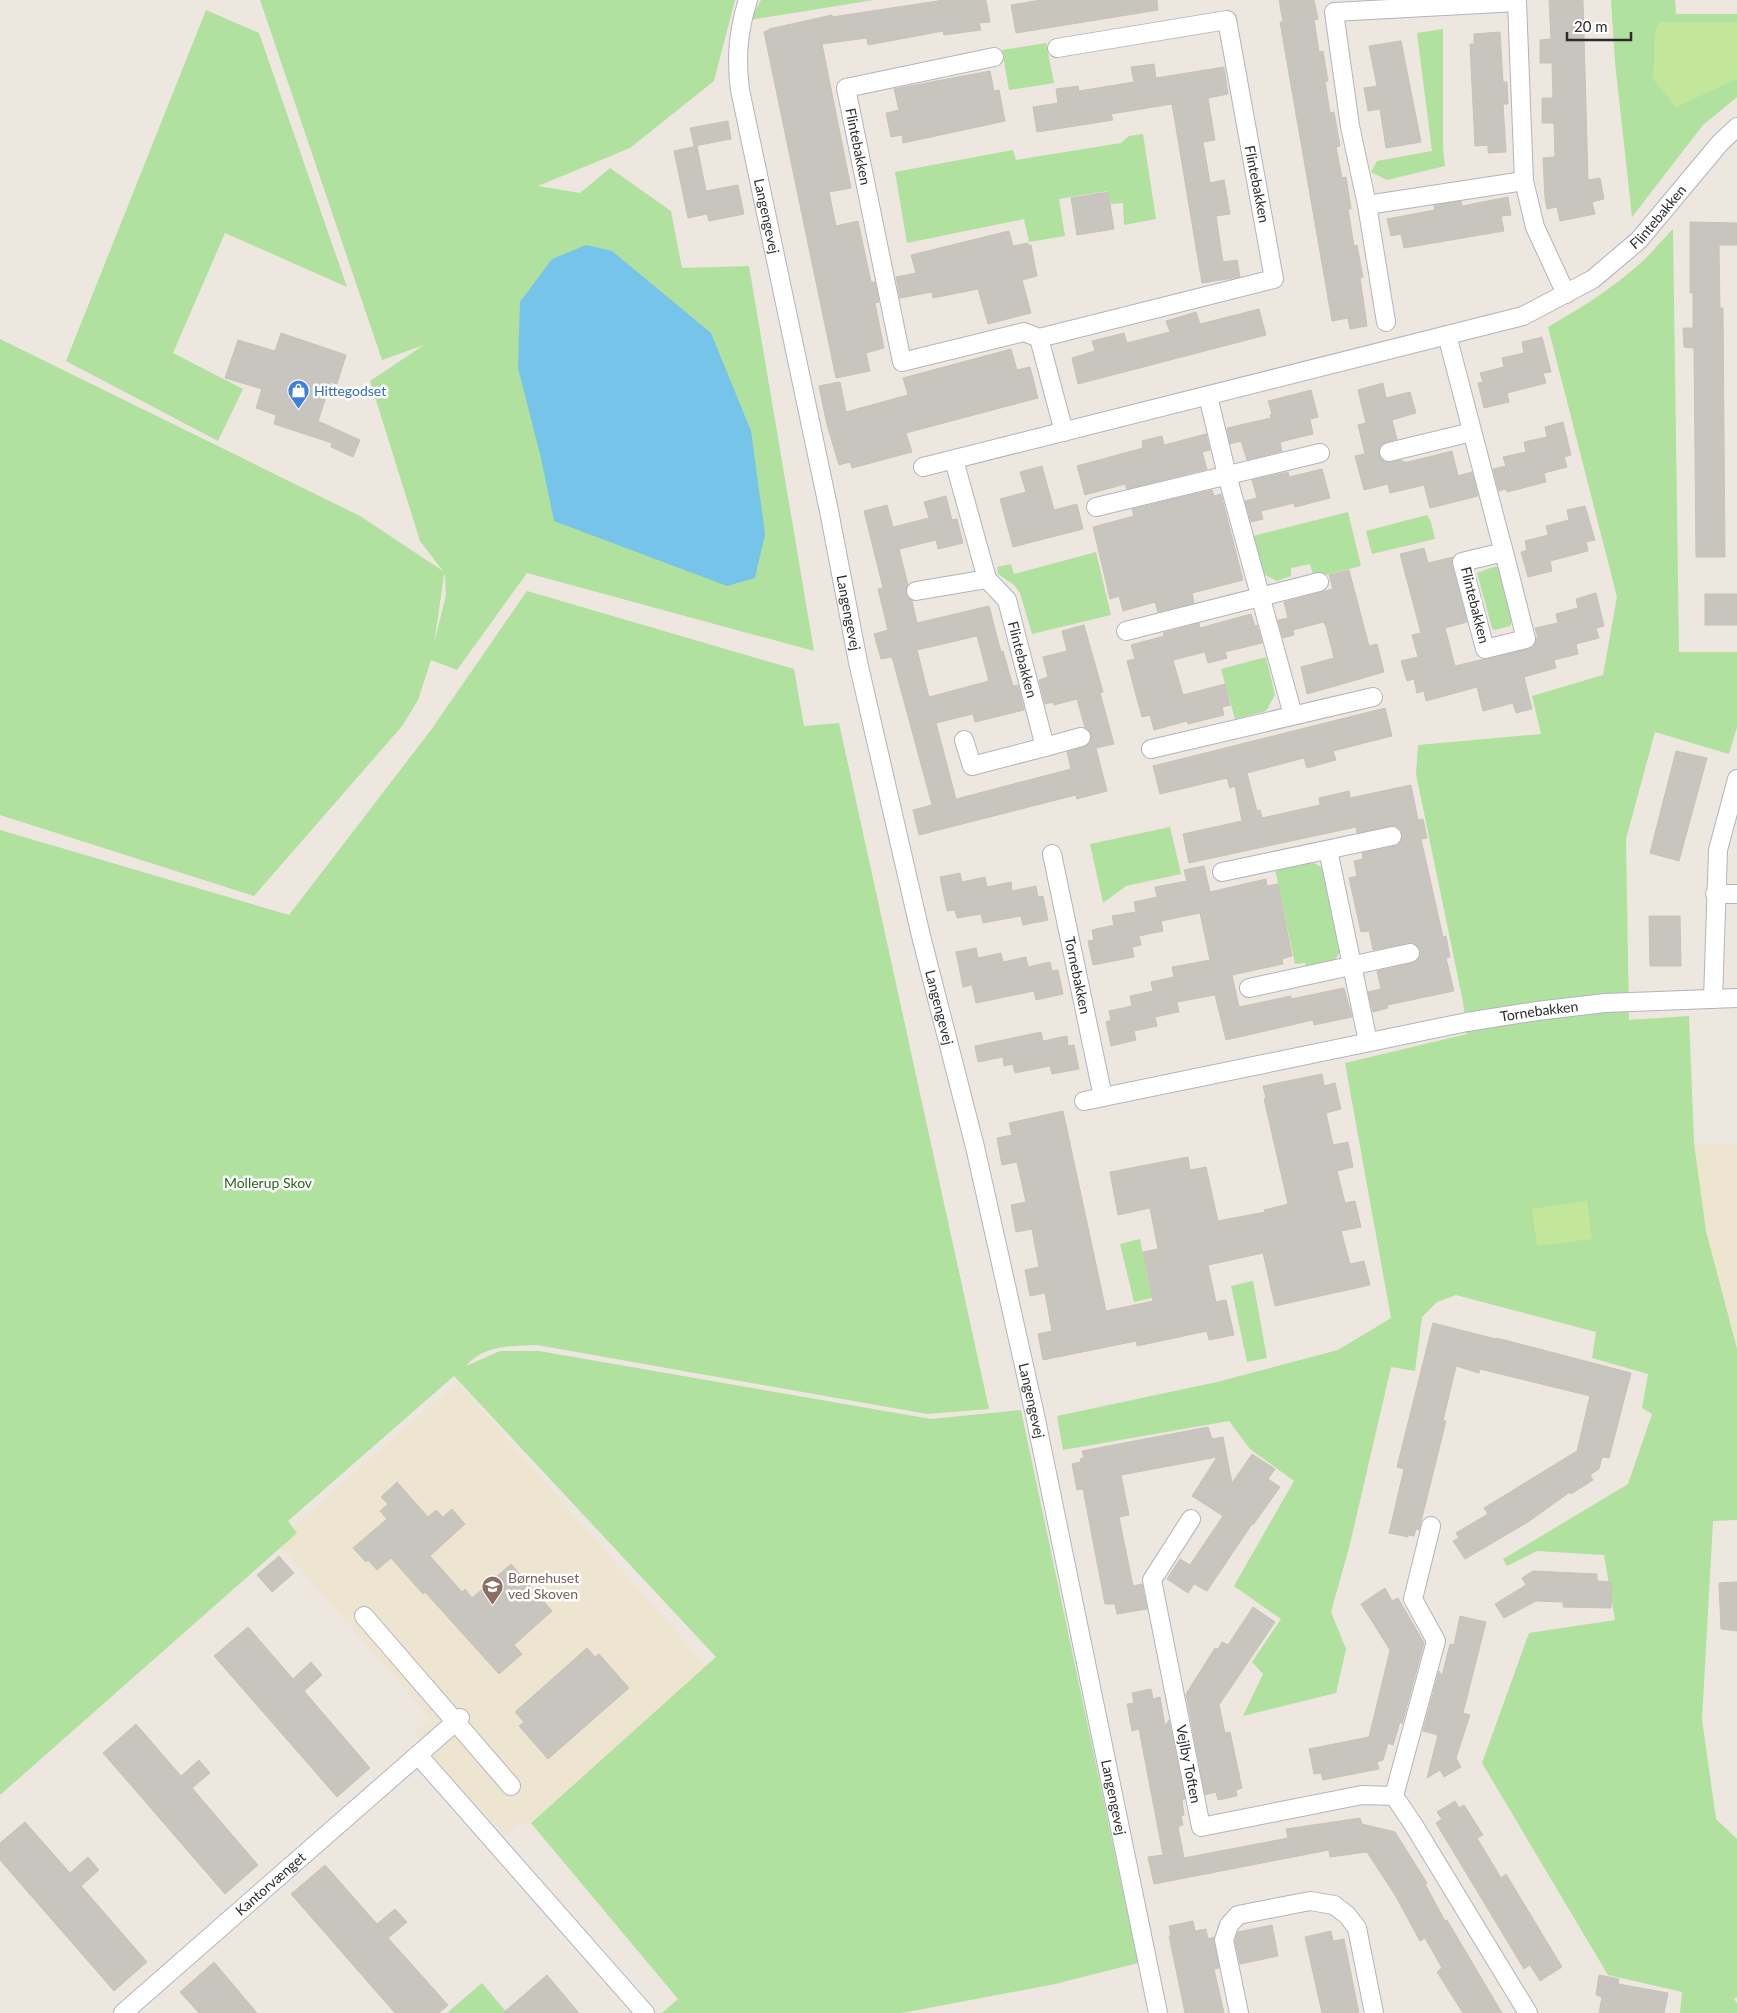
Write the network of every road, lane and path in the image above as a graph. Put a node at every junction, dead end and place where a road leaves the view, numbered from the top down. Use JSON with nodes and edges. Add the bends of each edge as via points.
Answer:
{"nodes":[{"id":1,"x":748,"y":0,"type":"edge"},
{"id":2,"x":1057,"y":48,"type":"dead end"},
{"id":3,"x":994,"y":56,"type":"dead end"},
{"id":4,"x":1737,"y":127,"type":"edge"},
{"id":5,"x":1524,"y":181,"type":"junction"},
{"id":6,"x":1367,"y":205,"type":"junction"},
{"id":7,"x":1566,"y":294,"type":"junction"},
{"id":8,"x":1386,"y":322,"type":"dead end"},
{"id":9,"x":1447,"y":336,"type":"junction"},
{"id":10,"x":1039,"y":338,"type":"junction"},
{"id":11,"x":1208,"y":396,"type":"junction"},
{"id":12,"x":1064,"y":432,"type":"junction"},
{"id":13,"x":1472,"y":432,"type":"junction"},
{"id":14,"x":1389,"y":452,"type":"dead end"},
{"id":15,"x":1320,"y":453,"type":"dead end"},
{"id":16,"x":954,"y":460,"type":"junction"},
{"id":17,"x":923,"y":467,"type":"dead end"},
{"id":18,"x":1227,"y":475,"type":"junction"},
{"id":19,"x":1096,"y":506,"type":"dead end"},
{"id":20,"x":1504,"y":552,"type":"junction"},
{"id":21,"x":987,"y":579,"type":"junction"},
{"id":22,"x":1319,"y":582,"type":"dead end"},
{"id":23,"x":916,"y":591,"type":"dead end"},
{"id":24,"x":1260,"y":596,"type":"junction"},
{"id":25,"x":1126,"y":631,"type":"dead end"},
{"id":26,"x":1373,"y":696,"type":"dead end"},
{"id":27,"x":1293,"y":714,"type":"junction"},
{"id":28,"x":1081,"y":737,"type":"dead end"},
{"id":29,"x":964,"y":740,"type":"dead end"},
{"id":30,"x":1045,"y":747,"type":"junction"},
{"id":31,"x":1151,"y":750,"type":"dead end"},
{"id":32,"x":1737,"y":779,"type":"edge"},
{"id":33,"x":1392,"y":836,"type":"dead end"},
{"id":34,"x":1328,"y":850,"type":"junction"},
{"id":35,"x":1052,"y":854,"type":"dead end"},
{"id":36,"x":1222,"y":872,"type":"dead end"},
{"id":37,"x":1716,"y":894,"type":"junction"},
{"id":38,"x":1737,"y":894,"type":"edge"},
{"id":39,"x":1410,"y":953,"type":"dead end"},
{"id":40,"x":1352,"y":966,"type":"junction"},
{"id":41,"x":1249,"y":988,"type":"dead end"},
{"id":42,"x":1737,"y":998,"type":"edge"},
{"id":43,"x":1714,"y":999,"type":"junction"},
{"id":44,"x":1368,"y":1042,"type":"junction"},
{"id":45,"x":1103,"y":1097,"type":"junction"},
{"id":46,"x":1084,"y":1101,"type":"dead end"},
{"id":47,"x":1191,"y":1519,"type":"dead end"},
{"id":48,"x":1431,"y":1526,"type":"dead end"},
{"id":49,"x":364,"y":1616,"type":"dead end"},
{"id":50,"x":457,"y":1720,"type":"junction"},
{"id":51,"x":418,"y":1755,"type":"junction"},
{"id":52,"x":511,"y":1786,"type":"dead end"},
{"id":53,"x":1394,"y":1796,"type":"junction"},
{"id":54,"x":123,"y":2013,"type":"edge"},
{"id":55,"x":645,"y":2013,"type":"edge"},
{"id":56,"x":1158,"y":2013,"type":"edge"},
{"id":57,"x":1240,"y":2013,"type":"edge"},
{"id":58,"x":1374,"y":2013,"type":"edge"},
{"id":59,"x":1528,"y":2013,"type":"edge"}],
"edges":[{"from":1,"to":56,"type":"street","name":"Langengevej","via":[[738,37],[736,64],[740,90],[858,662],[921,936],[975,1147],[1035,1415]]},
{"from":2,"to":10,"type":"street","name":"Flintebakken","via":[[1227,20],[1274,278]]},
{"from":3,"to":10,"type":"street","name":"Flintebakken","via":[[846,88],[902,362],[1024,332]]},
{"from":4,"to":7,"type":"street","name":"Flintebakken","via":[[1639,240],[1593,279]]},
{"from":5,"to":6,"type":"street"},
{"from":5,"to":6,"type":"street","via":[[1517,2],[1334,12],[1350,126]]},
{"from":5,"to":7,"type":"street","via":[[1534,228]]},
{"from":6,"to":8,"type":"street"},
{"from":7,"to":9,"type":"street","name":"Flintebakken","via":[[1523,316]]},
{"from":9,"to":11,"type":"street","name":"Flintebakken"},
{"from":9,"to":13,"type":"street","name":"Flintebakken"},
{"from":10,"to":12,"type":"street"},
{"from":11,"to":12,"type":"street","name":"Flintebakken"},
{"from":11,"to":18,"type":"street"},
{"from":12,"to":16,"type":"street","name":"Flintebakken"},
{"from":13,"to":14,"type":"street"},
{"from":13,"to":20,"type":"street","name":"Flintebakken"},
{"from":15,"to":18,"type":"street"},
{"from":16,"to":17,"type":"street","name":"Flintebakken"},
{"from":16,"to":21,"type":"street","name":"Flintebakken"},
{"from":18,"to":19,"type":"street"},
{"from":18,"to":24,"type":"street"},
{"from":20,"to":20,"type":"street","name":"Flintebakken","via":[[1462,562],[1485,649],[1526,639]]},
{"from":21,"to":23,"type":"street"},
{"from":21,"to":30,"type":"street","name":"Flintebakken","via":[[1006,600]]},
{"from":22,"to":24,"type":"street"},
{"from":24,"to":25,"type":"street"},
{"from":24,"to":27,"type":"street"},
{"from":26,"to":27,"type":"street"},
{"from":27,"to":31,"type":"street"},
{"from":28,"to":30,"type":"street"},
{"from":29,"to":30,"type":"street","via":[[972,766]]},
{"from":32,"to":37,"type":"street","via":[[1718,850]]},
{"from":33,"to":34,"type":"street"},
{"from":34,"to":36,"type":"street"},
{"from":34,"to":40,"type":"street"},
{"from":35,"to":45,"type":"street","name":"Tornebakken"},
{"from":37,"to":38,"type":"street"},
{"from":37,"to":43,"type":"street"},
{"from":39,"to":40,"type":"street"},
{"from":40,"to":41,"type":"street"},
{"from":40,"to":44,"type":"street"},
{"from":42,"to":43,"type":"street","name":"Tornebakken"},
{"from":43,"to":44,"type":"street","name":"Tornebakken","via":[[1605,1003],[1537,1011]]},
{"from":44,"to":45,"type":"street","name":"Tornebakken"},
{"from":45,"to":46,"type":"street","name":"Tornebakken"},
{"from":47,"to":53,"type":"street","name":"Vejlby Toften","via":[[1152,1580],[1201,1827],[1362,1795]]},
{"from":48,"to":53,"type":"street","via":[[1413,1599],[1436,1641]]},
{"from":49,"to":50,"type":"street"},
{"from":50,"to":51,"type":"street","name":"Kantorvænget"},
{"from":50,"to":52,"type":"street"},
{"from":51,"to":54,"type":"street","name":"Kantorvænget"},
{"from":51,"to":55,"type":"street"},
{"from":53,"to":59,"type":"street"},
{"from":57,"to":58,"type":"street","via":[[1224,1940],[1229,1926],[1238,1915],[1310,1901],[1334,1905],[1357,1928]]}]}
